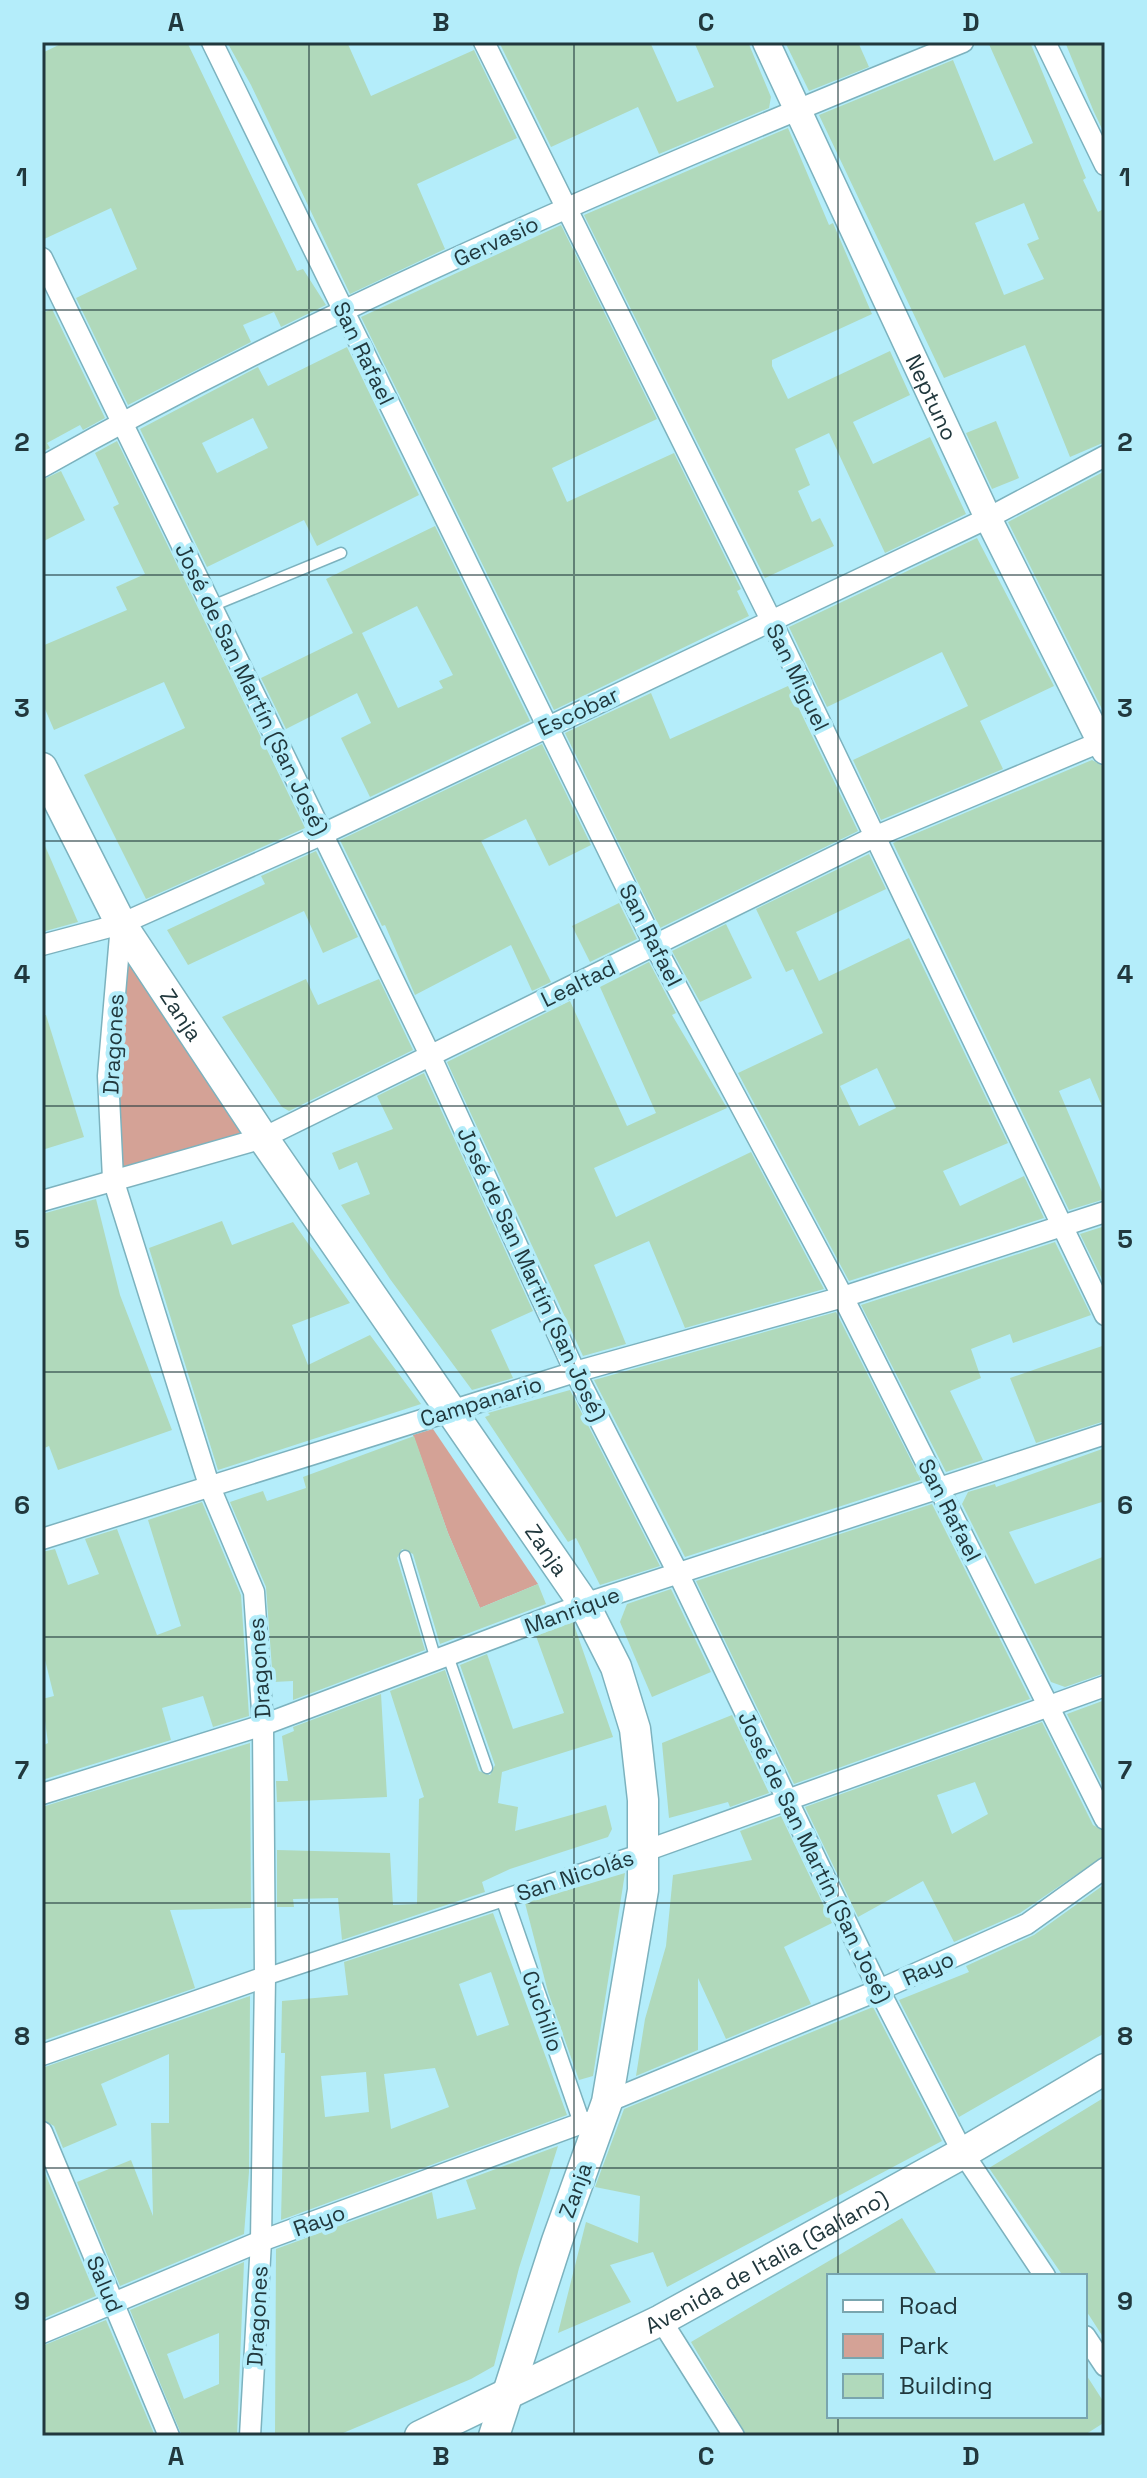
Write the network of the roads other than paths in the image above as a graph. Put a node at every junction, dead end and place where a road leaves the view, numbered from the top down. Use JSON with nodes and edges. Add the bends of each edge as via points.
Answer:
{"nodes":[{"id":1,"x":212,"y":42,"type":"edge"},
{"id":2,"x":484,"y":42,"type":"edge"},
{"id":3,"x":766,"y":42,"type":"edge"},
{"id":4,"x":963,"y":42,"type":"edge"},
{"id":5,"x":1045,"y":42,"type":"edge"},
{"id":6,"x":798,"y":109,"type":"junction"},
{"id":7,"x":1105,"y":165,"type":"edge"},
{"id":8,"x":567,"y":207,"type":"junction"},
{"id":9,"x":42,"y":258,"type":"edge"},
{"id":10,"x":344,"y":312,"type":"junction"},
{"id":11,"x":122,"y":422,"type":"junction"},
{"id":12,"x":1105,"y":456,"type":"edge"},
{"id":13,"x":42,"y":467,"type":"edge"},
{"id":14,"x":988,"y":518,"type":"junction"},
{"id":15,"x":341,"y":553,"type":"dead end"},
{"id":16,"x":212,"y":606,"type":"junction"},
{"id":17,"x":771,"y":620,"type":"junction"},
{"id":18,"x":548,"y":725,"type":"junction"},
{"id":19,"x":1104,"y":745,"type":"edge"},
{"id":20,"x":42,"y":768,"type":"edge"},
{"id":21,"x":51,"y":804,"type":"edge"},
{"id":22,"x":323,"y":834,"type":"junction"},
{"id":23,"x":874,"y":837,"type":"junction"},
{"id":24,"x":121,"y":924,"type":"junction"},
{"id":25,"x":42,"y":945,"type":"edge"},
{"id":26,"x":655,"y":946,"type":"junction"},
{"id":27,"x":430,"y":1055,"type":"junction"},
{"id":28,"x":263,"y":1138,"type":"junction"},
{"id":29,"x":113,"y":1179,"type":"junction"},
{"id":30,"x":42,"y":1201,"type":"edge"},
{"id":31,"x":1105,"y":1212,"type":"edge"},
{"id":32,"x":1063,"y":1225,"type":"junction"},
{"id":33,"x":843,"y":1297,"type":"junction"},
{"id":34,"x":1105,"y":1315,"type":"edge"},
{"id":35,"x":575,"y":1372,"type":"junction"},
{"id":36,"x":452,"y":1410,"type":"junction"},
{"id":37,"x":1105,"y":1434,"type":"edge"},
{"id":38,"x":209,"y":1485,"type":"junction"},
{"id":39,"x":939,"y":1488,"type":"junction"},
{"id":40,"x":42,"y":1539,"type":"edge"},
{"id":41,"x":405,"y":1556,"type":"dead end"},
{"id":42,"x":678,"y":1573,"type":"junction"},
{"id":43,"x":584,"y":1604,"type":"junction"},
{"id":44,"x":442,"y":1658,"type":"junction"},
{"id":45,"x":1105,"y":1686,"type":"edge"},
{"id":46,"x":1049,"y":1706,"type":"junction"},
{"id":47,"x":263,"y":1725,"type":"junction"},
{"id":48,"x":487,"y":1768,"type":"dead end"},
{"id":49,"x":42,"y":1794,"type":"edge"},
{"id":50,"x":786,"y":1798,"type":"junction"},
{"id":51,"x":1105,"y":1819,"type":"edge"},
{"id":52,"x":645,"y":1851,"type":"junction"},
{"id":53,"x":1105,"y":1868,"type":"edge"},
{"id":54,"x":504,"y":1898,"type":"junction"},
{"id":55,"x":265,"y":1977,"type":"junction"},
{"id":56,"x":879,"y":1990,"type":"junction"},
{"id":57,"x":42,"y":2055,"type":"edge"},
{"id":58,"x":1105,"y":2069,"type":"edge"},
{"id":59,"x":597,"y":2115,"type":"junction"},
{"id":60,"x":42,"y":2132,"type":"edge"},
{"id":61,"x":963,"y":2153,"type":"junction"},
{"id":62,"x":261,"y":2241,"type":"junction"},
{"id":63,"x":1044,"y":2274,"type":"edge"},
{"id":64,"x":114,"y":2305,"type":"junction"},
{"id":65,"x":661,"y":2320,"type":"junction"},
{"id":66,"x":42,"y":2333,"type":"edge"},
{"id":67,"x":1087,"y":2339,"type":"edge"},
{"id":68,"x":1105,"y":2366,"type":"edge"},
{"id":69,"x":506,"y":2396,"type":"junction"},
{"id":70,"x":169,"y":2436,"type":"edge"},
{"id":71,"x":250,"y":2436,"type":"edge"},
{"id":72,"x":420,"y":2436,"type":"edge"},
{"id":73,"x":494,"y":2436,"type":"edge"},
{"id":74,"x":734,"y":2436,"type":"edge"}],
"edges":[{"from":1,"to":10,"type":"street","name":"San Rafael"},
{"from":2,"to":8,"type":"street","name":"San Miguel"},
{"from":3,"to":6,"type":"street","name":"Neptuno"},
{"from":4,"to":6,"type":"street","name":"Gervasio"},
{"from":5,"to":7,"type":"street"},
{"from":6,"to":8,"type":"street","name":"Gervasio"},
{"from":6,"to":14,"type":"street","name":"Neptuno"},
{"from":8,"to":10,"type":"street","name":"Gervasio"},
{"from":8,"to":17,"type":"street","name":"San Miguel"},
{"from":9,"to":11,"type":"street","name":"José de San Martín (San José)"},
{"from":10,"to":11,"type":"street","name":"Gervasio"},
{"from":10,"to":18,"type":"street","name":"San Rafael"},
{"from":11,"to":13,"type":"street","name":"Gervasio"},
{"from":11,"to":16,"type":"street","name":"José de San Martín (San José)"},
{"from":12,"to":14,"type":"street","name":"Escobar"},
{"from":14,"to":17,"type":"street","name":"Escobar"},
{"from":14,"to":19,"type":"street","name":"Neptuno"},
{"from":15,"to":16,"type":"lane"},
{"from":16,"to":22,"type":"street","name":"José de San Martín (San José)"},
{"from":17,"to":18,"type":"street","name":"Escobar"},
{"from":17,"to":23,"type":"street","name":"San Miguel"},
{"from":18,"to":22,"type":"street","name":"Escobar"},
{"from":18,"to":26,"type":"street","name":"San Rafael"},
{"from":19,"to":23,"type":"street","name":"Lealtad"},
{"from":20,"to":21,"type":"main road","name":"Zanja"},
{"from":21,"to":24,"type":"main road","name":"Zanja"},
{"from":22,"to":24,"type":"street","name":"Escobar"},
{"from":22,"to":27,"type":"street","name":"José de San Martín (San José)"},
{"from":23,"to":26,"type":"street","name":"Lealtad"},
{"from":23,"to":32,"type":"street","name":"San Miguel"},
{"from":24,"to":25,"type":"street","name":"Escobar"},
{"from":24,"to":28,"type":"main road","name":"Zanja"},
{"from":24,"to":29,"type":"street","name":"Dragones","via":[[108,1076]]},
{"from":26,"to":27,"type":"street","name":"Lealtad"},
{"from":26,"to":33,"type":"street","name":"San Rafael"},
{"from":27,"to":28,"type":"street","name":"Lealtad"},
{"from":27,"to":35,"type":"street","name":"José de San Martín (San José)"},
{"from":28,"to":29,"type":"street","name":"Lealtad"},
{"from":28,"to":36,"type":"main road","name":"Zanja"},
{"from":29,"to":30,"type":"street","name":"Lealtad"},
{"from":29,"to":38,"type":"street","name":"Dragones"},
{"from":31,"to":32,"type":"street","name":"Campanario"},
{"from":32,"to":33,"type":"street","name":"Campanario"},
{"from":32,"to":34,"type":"street","name":"San Miguel"},
{"from":33,"to":35,"type":"street","name":"Campanario"},
{"from":33,"to":39,"type":"street","name":"San Rafael"},
{"from":35,"to":36,"type":"street","name":"Campanario"},
{"from":35,"to":42,"type":"street","name":"José de San Martín (San José)"},
{"from":36,"to":38,"type":"street","name":"Campanario"},
{"from":36,"to":43,"type":"main road","name":"Zanja"},
{"from":37,"to":39,"type":"street","name":"Manrique"},
{"from":38,"to":40,"type":"street","name":"Campanario"},
{"from":38,"to":47,"type":"street","name":"Dragones","via":[[254,1592]]},
{"from":39,"to":42,"type":"street","name":"Manrique"},
{"from":39,"to":46,"type":"street","name":"San Rafael"},
{"from":41,"to":44,"type":"lane"},
{"from":42,"to":43,"type":"street","name":"Manrique"},
{"from":42,"to":50,"type":"street","name":"José de San Martín (San José)"},
{"from":43,"to":44,"type":"street","name":"Manrique"},
{"from":43,"to":52,"type":"main road","name":"Zanja","via":[[631,1710],[641,1760]]},
{"from":44,"to":47,"type":"street","name":"Manrique"},
{"from":44,"to":48,"type":"lane"},
{"from":45,"to":46,"type":"street","name":"San Nicolás"},
{"from":46,"to":50,"type":"street","name":"San Nicolás"},
{"from":46,"to":51,"type":"street","name":"San Rafael"},
{"from":47,"to":49,"type":"street","name":"Manrique"},
{"from":47,"to":55,"type":"street","name":"Dragones"},
{"from":50,"to":52,"type":"street","name":"San Nicolás"},
{"from":50,"to":56,"type":"street","name":"José de San Martín (San José)"},
{"from":52,"to":54,"type":"street","name":"San Nicolás"},
{"from":52,"to":59,"type":"main road","name":"Zanja","via":[[636,1943]]},
{"from":53,"to":56,"type":"street","name":"Rayo","via":[[1027,1924]]},
{"from":54,"to":55,"type":"street","name":"San Nicolás"},
{"from":54,"to":59,"type":"street","name":"Cuchillo"},
{"from":55,"to":57,"type":"street","name":"San Nicolás"},
{"from":55,"to":62,"type":"street","name":"Dragones"},
{"from":56,"to":59,"type":"street","name":"Rayo"},
{"from":56,"to":61,"type":"street","name":"José de San Martín (San José)"},
{"from":58,"to":61,"type":"main road","name":"Avenida de Italia (Galiano)"},
{"from":59,"to":62,"type":"street","name":"Rayo"},
{"from":59,"to":69,"type":"main road","name":"Zanja"},
{"from":60,"to":64,"type":"street","name":"Salud"},
{"from":61,"to":63,"type":"street","name":"José de San Martín (San José)"},
{"from":61,"to":65,"type":"main road","name":"Avenida de Italia (Galiano)"},
{"from":62,"to":64,"type":"street","name":"Rayo"},
{"from":62,"to":71,"type":"street","name":"Dragones"},
{"from":64,"to":66,"type":"street","name":"Rayo"},
{"from":64,"to":70,"type":"street","name":"Salud"},
{"from":65,"to":69,"type":"main road","name":"Avenida de Italia (Galiano)"},
{"from":65,"to":74,"type":"street"},
{"from":67,"to":68,"type":"street"},
{"from":69,"to":72,"type":"main road","name":"Avenida de Italia (Galiano)"},
{"from":69,"to":73,"type":"main road","name":"Zanja"}]}
